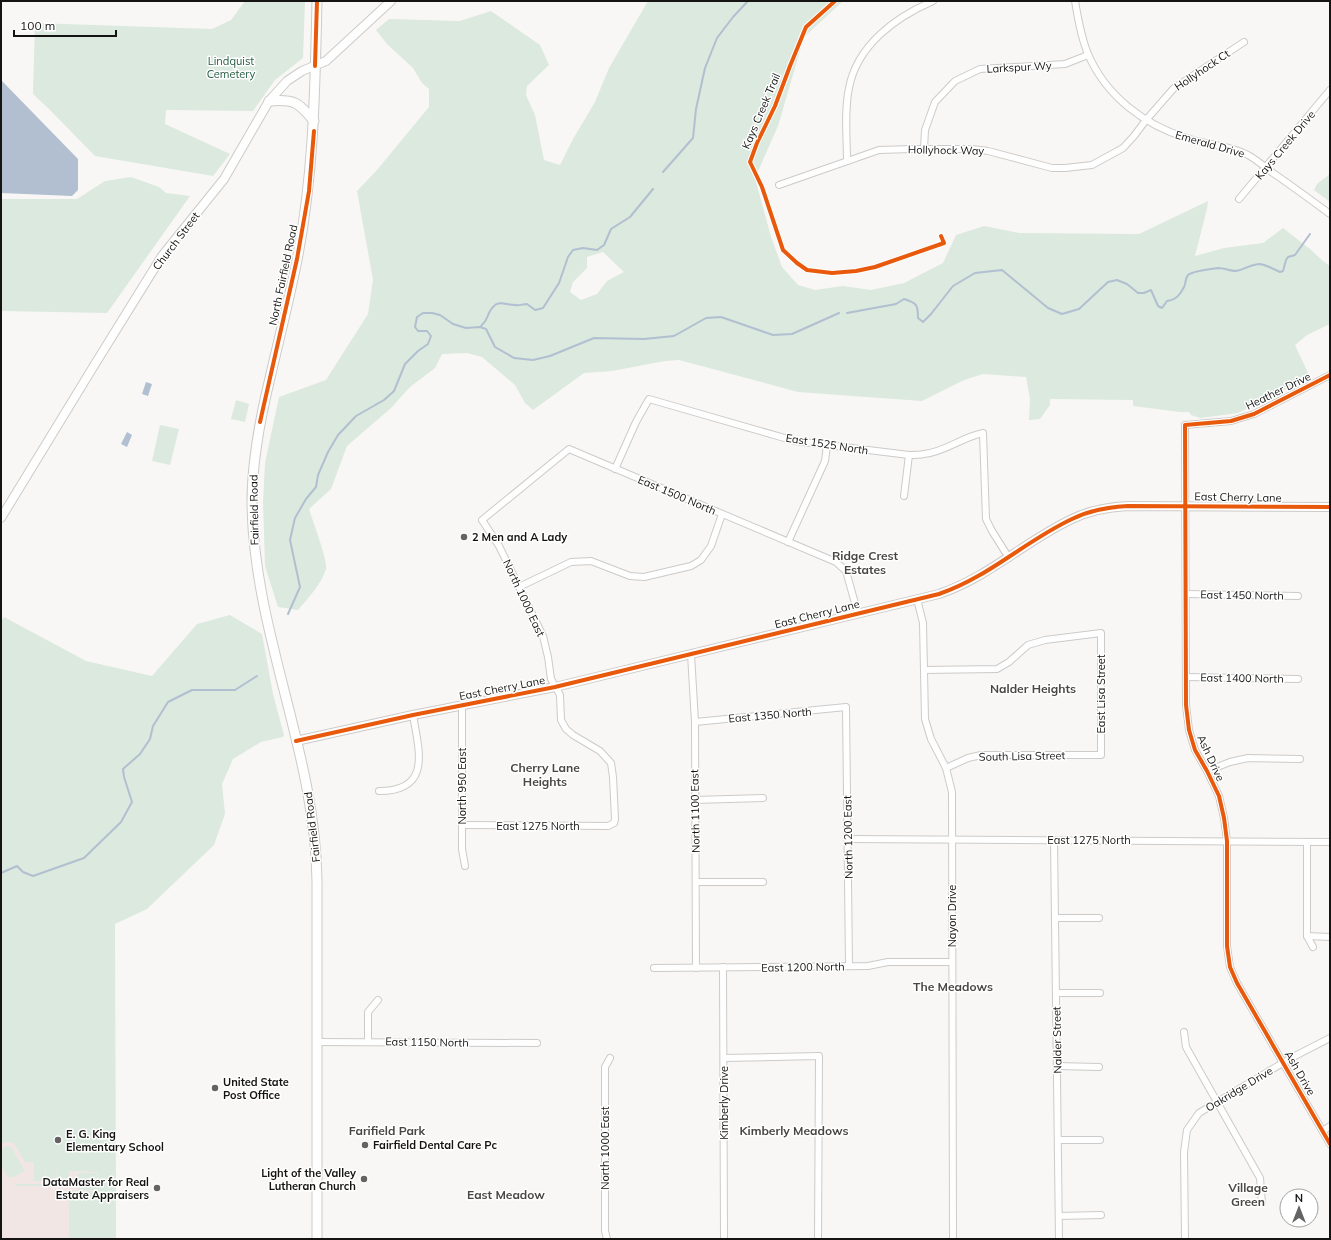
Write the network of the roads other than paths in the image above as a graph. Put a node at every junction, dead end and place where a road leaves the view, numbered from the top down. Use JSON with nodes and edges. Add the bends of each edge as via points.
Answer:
{"nodes":[{"id":1,"x":317,"y":1,"type":"edge"},
{"id":2,"x":391,"y":1,"type":"edge"},
{"id":3,"x":933,"y":1,"type":"edge"},
{"id":4,"x":1075,"y":1,"type":"edge"},
{"id":5,"x":1244,"y":42,"type":"dead end"},
{"id":6,"x":1088,"y":55,"type":"junction"},
{"id":7,"x":315,"y":66,"type":"junction"},
{"id":8,"x":1330,"y":90,"type":"edge"},
{"id":9,"x":269,"y":101,"type":"junction"},
{"id":10,"x":1146,"y":120,"type":"junction"},
{"id":11,"x":314,"y":121,"type":"junction"},
{"id":12,"x":924,"y":149,"type":"junction"},
{"id":13,"x":847,"y":161,"type":"junction"},
{"id":14,"x":1265,"y":167,"type":"junction"},
{"id":15,"x":779,"y":185,"type":"dead end"},
{"id":16,"x":1239,"y":199,"type":"dead end"},
{"id":17,"x":1330,"y":214,"type":"edge"},
{"id":18,"x":1330,"y":375,"type":"edge"},
{"id":19,"x":260,"y":422,"type":"joint"},
{"id":20,"x":1185,"y":424,"type":"joint"},
{"id":21,"x":827,"y":445,"type":"junction"},
{"id":22,"x":908,"y":455,"type":"junction"},
{"id":23,"x":615,"y":469,"type":"junction"},
{"id":24,"x":904,"y":496,"type":"dead end"},
{"id":25,"x":1185,"y":506,"type":"junction"},
{"id":26,"x":1330,"y":507,"type":"edge"},
{"id":27,"x":722,"y":514,"type":"junction"},
{"id":28,"x":1,"y":518,"type":"edge"},
{"id":29,"x":482,"y":520,"type":"joint"},
{"id":30,"x":788,"y":542,"type":"junction"},
{"id":31,"x":1009,"y":558,"type":"junction"},
{"id":32,"x":519,"y":587,"type":"junction"},
{"id":33,"x":1186,"y":594,"type":"junction"},
{"id":34,"x":1298,"y":596,"type":"dead end"},
{"id":35,"x":917,"y":599,"type":"junction"},
{"id":36,"x":858,"y":614,"type":"junction"},
{"id":37,"x":691,"y":654,"type":"junction"},
{"id":38,"x":924,"y":670,"type":"junction"},
{"id":39,"x":1186,"y":677,"type":"junction"},
{"id":40,"x":1298,"y":679,"type":"dead end"},
{"id":41,"x":555,"y":687,"type":"junction"},
{"id":42,"x":462,"y":705,"type":"junction"},
{"id":43,"x":846,"y":708,"type":"joint"},
{"id":44,"x":413,"y":715,"type":"junction"},
{"id":45,"x":695,"y":722,"type":"junction"},
{"id":46,"x":296,"y":741,"type":"junction"},
{"id":47,"x":1101,"y":755,"type":"joint"},
{"id":48,"x":1300,"y":759,"type":"dead end"},
{"id":49,"x":946,"y":768,"type":"junction"},
{"id":50,"x":1207,"y":771,"type":"junction"},
{"id":51,"x":379,"y":791,"type":"dead end"},
{"id":52,"x":763,"y":798,"type":"dead end"},
{"id":53,"x":694,"y":800,"type":"junction"},
{"id":54,"x":614,"y":823,"type":"joint"},
{"id":55,"x":462,"y":825,"type":"junction"},
{"id":56,"x":848,"y":839,"type":"junction"},
{"id":57,"x":952,"y":840,"type":"junction"},
{"id":58,"x":1054,"y":840,"type":"junction"},
{"id":59,"x":1227,"y":841,"type":"junction"},
{"id":60,"x":1307,"y":842,"type":"junction"},
{"id":61,"x":1330,"y":842,"type":"edge"},
{"id":62,"x":465,"y":866,"type":"dead end"},
{"id":63,"x":696,"y":882,"type":"junction"},
{"id":64,"x":763,"y":882,"type":"dead end"},
{"id":65,"x":1055,"y":918,"type":"junction"},
{"id":66,"x":1099,"y":918,"type":"dead end"},
{"id":67,"x":1307,"y":936,"type":"junction"},
{"id":68,"x":1330,"y":937,"type":"edge"},
{"id":69,"x":1313,"y":947,"type":"dead end"},
{"id":70,"x":952,"y":962,"type":"junction"},
{"id":71,"x":849,"y":966,"type":"junction"},
{"id":72,"x":723,"y":967,"type":"junction"},
{"id":73,"x":654,"y":968,"type":"dead end"},
{"id":74,"x":696,"y":968,"type":"junction"},
{"id":75,"x":1056,"y":993,"type":"junction"},
{"id":76,"x":1100,"y":993,"type":"dead end"},
{"id":77,"x":378,"y":1000,"type":"dead end"},
{"id":78,"x":1184,"y":1032,"type":"dead end"},
{"id":79,"x":1330,"y":1038,"type":"edge"},
{"id":80,"x":368,"y":1041,"type":"junction"},
{"id":81,"x":317,"y":1042,"type":"junction"},
{"id":82,"x":537,"y":1043,"type":"dead end"},
{"id":83,"x":610,"y":1058,"type":"dead end"},
{"id":84,"x":724,"y":1058,"type":"junction"},
{"id":85,"x":1283,"y":1063,"type":"junction"},
{"id":86,"x":1057,"y":1066,"type":"junction"},
{"id":87,"x":1099,"y":1067,"type":"dead end"},
{"id":88,"x":1217,"y":1102,"type":"junction"},
{"id":89,"x":1330,"y":1126,"type":"edge"},
{"id":90,"x":1323,"y":1131,"type":"junction"},
{"id":91,"x":1058,"y":1140,"type":"junction"},
{"id":92,"x":1100,"y":1140,"type":"dead end"},
{"id":93,"x":1330,"y":1144,"type":"edge"},
{"id":94,"x":1262,"y":1204,"type":"dead end"},
{"id":95,"x":1101,"y":1214,"type":"dead end"},
{"id":96,"x":1059,"y":1216,"type":"junction"},
{"id":97,"x":317,"y":1239,"type":"edge"},
{"id":98,"x":607,"y":1239,"type":"edge"},
{"id":99,"x":724,"y":1239,"type":"edge"},
{"id":100,"x":818,"y":1239,"type":"edge"},
{"id":101,"x":953,"y":1239,"type":"edge"},
{"id":102,"x":1059,"y":1239,"type":"edge"},
{"id":103,"x":1185,"y":1239,"type":"edge"}],
"edges":[{"from":1,"to":7,"type":"main road","name":"North Fairfield Road"},
{"from":2,"to":7,"type":"street","name":"Church Street","via":[[326,61]]},
{"from":3,"to":13,"type":"street","via":[[893,23],[875,40],[857,64],[849,87],[846,114]]},
{"from":4,"to":6,"type":"street","name":"Emerald Drive"},
{"from":5,"to":10,"type":"street","name":"Hollyhock Ct","via":[[1174,88]]},
{"from":6,"to":10,"type":"street","name":"Emerald Drive","via":[[1105,84]]},
{"from":6,"to":12,"type":"street","name":"Larkspur Wy","via":[[1065,64],[980,69],[955,81],[935,102],[925,130]]},
{"from":7,"to":9,"type":"street","name":"Church Street","via":[[287,81]]},
{"from":7,"to":11,"type":"main road","name":"North Fairfield Road"},
{"from":8,"to":14,"type":"street","name":"Kays Creek Drive"},
{"from":9,"to":11,"type":"main road","via":[[283,100],[296,103],[302,106]]},
{"from":9,"to":28,"type":"street","name":"Church Street","via":[[224,179],[162,256]]},
{"from":10,"to":12,"type":"street","name":"Hollyhock Way","via":[[1123,148],[1092,165],[1078,167],[1052,168],[972,149]]},
{"from":10,"to":14,"type":"street","name":"Emerald Drive","via":[[1175,135],[1226,146],[1249,155]]},
{"from":11,"to":19,"type":"main road","name":"North Fairfield Road","via":[[309,191],[297,259]]},
{"from":12,"to":13,"type":"street","name":"Hollyhock Way","via":[[879,150]]},
{"from":13,"to":15,"type":"street","name":"Hollyhock Way"},
{"from":14,"to":16,"type":"street","name":"Kays Creek Drive"},
{"from":14,"to":17,"type":"street","name":"Emerald Drive"},
{"from":18,"to":20,"type":"street","name":"Heather Drive","via":[[1254,414],[1231,421]]},
{"from":19,"to":46,"type":"main road","name":"Fairfield Road","via":[[252,502],[255,553],[270,639]]},
{"from":20,"to":25,"type":"street","name":"Ash Drive"},
{"from":21,"to":22,"type":"street","name":"East 1525 North"},
{"from":21,"to":23,"type":"street","name":"East 1525 North","via":[[795,441],[649,400]]},
{"from":21,"to":30,"type":"street","via":[[825,461]]},
{"from":22,"to":24,"type":"street"},
{"from":22,"to":31,"type":"street","name":"East 1525 North","via":[[940,450],[982,433],[986,519]]},
{"from":23,"to":27,"type":"street","name":"East 1500 North"},
{"from":23,"to":29,"type":"street","name":"East 1500 North","via":[[568,449]]},
{"from":25,"to":26,"type":"street","name":"East Cherry Lane"},
{"from":25,"to":31,"type":"street","name":"East Cherry Lane","via":[[1128,506],[1092,511],[1052,529]]},
{"from":25,"to":33,"type":"street","name":"Ash Drive"},
{"from":27,"to":30,"type":"street","name":"East 1500 North"},
{"from":27,"to":32,"type":"street","via":[[710,546],[701,560],[691,566],[644,577],[630,576],[591,561],[571,562]]},
{"from":29,"to":32,"type":"street","name":"North 1000 East","via":[[499,546]]},
{"from":30,"to":36,"type":"street","name":"East 1500 North","via":[[836,562],[846,571]]},
{"from":31,"to":35,"type":"street","name":"East Cherry Lane","via":[[957,588]]},
{"from":32,"to":41,"type":"street","name":"North 1000 East","via":[[543,636],[551,679]]},
{"from":33,"to":34,"type":"street","name":"East 1450 North"},
{"from":33,"to":39,"type":"street","name":"Ash Drive"},
{"from":35,"to":36,"type":"street","name":"East Cherry Lane"},
{"from":35,"to":38,"type":"street","name":"Nayon Drive","via":[[923,623]]},
{"from":36,"to":37,"type":"street","name":"East Cherry Lane"},
{"from":37,"to":41,"type":"street","name":"East Cherry Lane"},
{"from":37,"to":45,"type":"street","name":"North 1100 East"},
{"from":38,"to":47,"type":"street","name":"East Lisa Street","via":[[997,669],[1028,645],[1045,640],[1101,633]]},
{"from":38,"to":49,"type":"street","name":"Nayon Drive","via":[[925,719],[931,739]]},
{"from":39,"to":40,"type":"street","name":"East 1400 North"},
{"from":39,"to":50,"type":"street","name":"Ash Drive","via":[[1188,730],[1195,750]]},
{"from":41,"to":42,"type":"street","name":"East Cherry Lane"},
{"from":41,"to":54,"type":"street","name":"North 1000 East","via":[[560,695],[561,720],[566,729],[573,736],[600,751],[611,763],[614,778]]},
{"from":42,"to":44,"type":"street","name":"East Cherry Lane"},
{"from":42,"to":55,"type":"street","name":"North 950 East"},
{"from":43,"to":45,"type":"street","name":"East 1350 North"},
{"from":43,"to":56,"type":"street","name":"North 1200 East"},
{"from":44,"to":46,"type":"street","name":"East Cherry Lane"},
{"from":44,"to":51,"type":"street","via":[[420,756],[416,774],[411,782],[402,788]]},
{"from":45,"to":53,"type":"street","name":"North 1100 East"},
{"from":46,"to":81,"type":"main road","name":"Fairfield Road","via":[[310,801],[316,844]]},
{"from":47,"to":49,"type":"street","name":"South Lisa Street","via":[[981,755]]},
{"from":48,"to":50,"type":"street","via":[[1248,758]]},
{"from":49,"to":57,"type":"street","name":"Nayon Drive","via":[[952,792]]},
{"from":50,"to":59,"type":"street","name":"Ash Drive","via":[[1219,796]]},
{"from":52,"to":53,"type":"street"},
{"from":53,"to":63,"type":"street","name":"North 1100 East"},
{"from":54,"to":55,"type":"street","name":"East 1275 North","via":[[608,826]]},
{"from":55,"to":62,"type":"street","name":"North 950 East"},
{"from":56,"to":57,"type":"street","name":"East 1275 North"},
{"from":56,"to":71,"type":"street","name":"North 1200 East"},
{"from":57,"to":58,"type":"street","name":"East 1275 North"},
{"from":57,"to":70,"type":"street","name":"Nayon Drive"},
{"from":58,"to":59,"type":"street","name":"East 1275 North"},
{"from":58,"to":65,"type":"street","name":"Nalder Street"},
{"from":59,"to":60,"type":"street","name":"East 1275 North"},
{"from":59,"to":85,"type":"street","name":"Ash Drive","via":[[1227,946],[1230,967]]},
{"from":60,"to":61,"type":"street","name":"East 1275 North"},
{"from":60,"to":67,"type":"street"},
{"from":63,"to":64,"type":"street"},
{"from":63,"to":74,"type":"street","name":"North 1100 East"},
{"from":65,"to":66,"type":"street"},
{"from":65,"to":75,"type":"street","name":"Nalder Street"},
{"from":67,"to":68,"type":"street"},
{"from":67,"to":69,"type":"street"},
{"from":70,"to":71,"type":"street","name":"East 1200 North","via":[[888,962]]},
{"from":70,"to":101,"type":"street","name":"Nayon Drive"},
{"from":71,"to":72,"type":"street","name":"East 1200 North"},
{"from":72,"to":74,"type":"street","name":"East 1200 North"},
{"from":72,"to":84,"type":"street","name":"Kimberly Drive"},
{"from":73,"to":74,"type":"street","name":"East 1200 North"},
{"from":75,"to":76,"type":"street"},
{"from":75,"to":86,"type":"street","name":"Nalder Street"},
{"from":77,"to":80,"type":"street","via":[[368,1012]]},
{"from":78,"to":88,"type":"street","via":[[1186,1047]]},
{"from":79,"to":85,"type":"street","name":"Oakridge Drive"},
{"from":80,"to":81,"type":"street","name":"East 1150 North"},
{"from":80,"to":82,"type":"street","name":"East 1150 North"},
{"from":81,"to":97,"type":"main road","name":"Fairfield Road"},
{"from":83,"to":98,"type":"street","name":"North 1000 East","via":[[605,1067]]},
{"from":84,"to":99,"type":"street","name":"Kimberly Drive"},
{"from":84,"to":100,"type":"street","via":[[819,1056]]},
{"from":85,"to":88,"type":"street","name":"Oakridge Drive"},
{"from":85,"to":90,"type":"street","name":"Ash Drive"},
{"from":86,"to":87,"type":"street"},
{"from":86,"to":91,"type":"street","name":"Nalder Street"},
{"from":88,"to":94,"type":"street","via":[[1260,1178]]},
{"from":88,"to":103,"type":"street","name":"Oakridge Drive","via":[[1200,1113],[1188,1130],[1184,1152]]},
{"from":89,"to":90,"type":"street"},
{"from":90,"to":93,"type":"street","name":"Ash Drive"},
{"from":91,"to":92,"type":"street"},
{"from":91,"to":96,"type":"street","name":"Nalder Street"},
{"from":95,"to":96,"type":"street"},
{"from":96,"to":102,"type":"street","name":"Nalder Street"}]}
